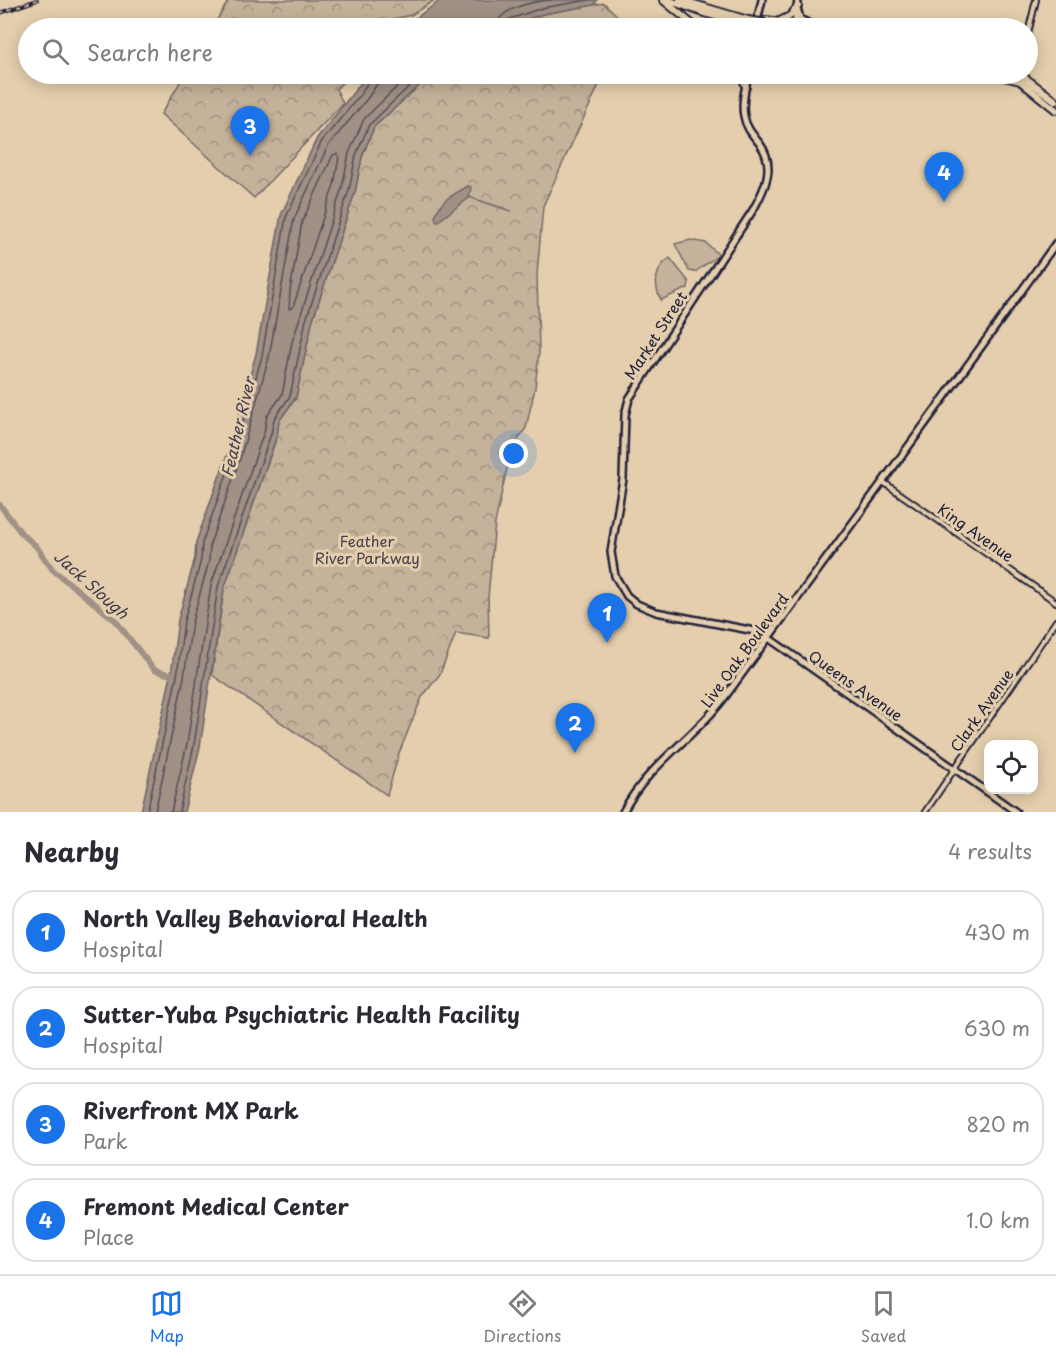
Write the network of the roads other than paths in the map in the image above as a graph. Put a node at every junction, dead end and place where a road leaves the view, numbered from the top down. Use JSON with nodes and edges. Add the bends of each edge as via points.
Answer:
{"nodes":[{"id":1,"x":663,"y":0,"type":"edge"},
{"id":2,"x":668,"y":0,"type":"edge"},
{"id":3,"x":680,"y":0,"type":"edge"},
{"id":4,"x":762,"y":0,"type":"edge"},
{"id":5,"x":1036,"y":0,"type":"edge"},
{"id":6,"x":798,"y":3,"type":"edge"},
{"id":7,"x":685,"y":18,"type":"edge"},
{"id":8,"x":733,"y":18,"type":"edge"},
{"id":9,"x":739,"y":18,"type":"edge"},
{"id":10,"x":758,"y":18,"type":"edge"},
{"id":11,"x":786,"y":18,"type":"edge"},
{"id":12,"x":795,"y":18,"type":"edge"},
{"id":13,"x":800,"y":18,"type":"edge"},
{"id":14,"x":1032,"y":18,"type":"edge"},
{"id":15,"x":745,"y":84,"type":"edge"},
{"id":16,"x":746,"y":84,"type":"edge"},
{"id":17,"x":1025,"y":84,"type":"edge"},
{"id":18,"x":1029,"y":84,"type":"edge"},
{"id":19,"x":746,"y":87,"type":"junction"},
{"id":20,"x":1056,"y":101,"type":"edge"},
{"id":21,"x":1056,"y":110,"type":"edge"},
{"id":22,"x":1056,"y":243,"type":"edge"},
{"id":23,"x":882,"y":482,"type":"junction"},
{"id":24,"x":1056,"y":602,"type":"edge"},
{"id":25,"x":668,"y":615,"type":"joint"},
{"id":26,"x":1056,"y":621,"type":"edge"},
{"id":27,"x":768,"y":638,"type":"junction"},
{"id":28,"x":954,"y":768,"type":"junction"},
{"id":29,"x":623,"y":812,"type":"edge"},
{"id":30,"x":925,"y":812,"type":"edge"},
{"id":31,"x":1016,"y":812,"type":"edge"}],
"edges":[{"from":1,"to":7,"type":"highway"},
{"from":2,"to":8,"type":"highway","via":[[704,14]]},
{"from":3,"to":9,"type":"highway"},
{"from":4,"to":10,"type":"main road"},
{"from":5,"to":14,"type":"street"},
{"from":6,"to":11,"type":"highway"},
{"from":6,"to":12,"type":"main road"},
{"from":6,"to":13,"type":"main road"},
{"from":15,"to":19,"type":"highway"},
{"from":16,"to":19,"type":"main road"},
{"from":17,"to":21,"type":"highway"},
{"from":18,"to":20,"type":"highway"},
{"from":19,"to":25,"type":"main road","name":"Market Street","via":[[746,124],[768,164],[762,194],[634,388],[625,411],[623,479],[612,545],[613,569],[618,583],[632,600]]},
{"from":22,"to":23,"type":"main road","name":"Live Oak Boulevard"},
{"from":23,"to":24,"type":"street","name":"King Avenue"},
{"from":23,"to":27,"type":"main road","name":"Live Oak Boulevard"},
{"from":25,"to":27,"type":"main road","name":"Queens Avenue","via":[[753,629]]},
{"from":26,"to":28,"type":"street","name":"Clark Avenue"},
{"from":27,"to":28,"type":"main road","name":"Queens Avenue"},
{"from":27,"to":29,"type":"main road","name":"Live Oak Boulevard","via":[[713,713],[652,770]]},
{"from":28,"to":30,"type":"street","name":"Clark Avenue"},
{"from":28,"to":31,"type":"main road","name":"Queens Avenue"}]}
